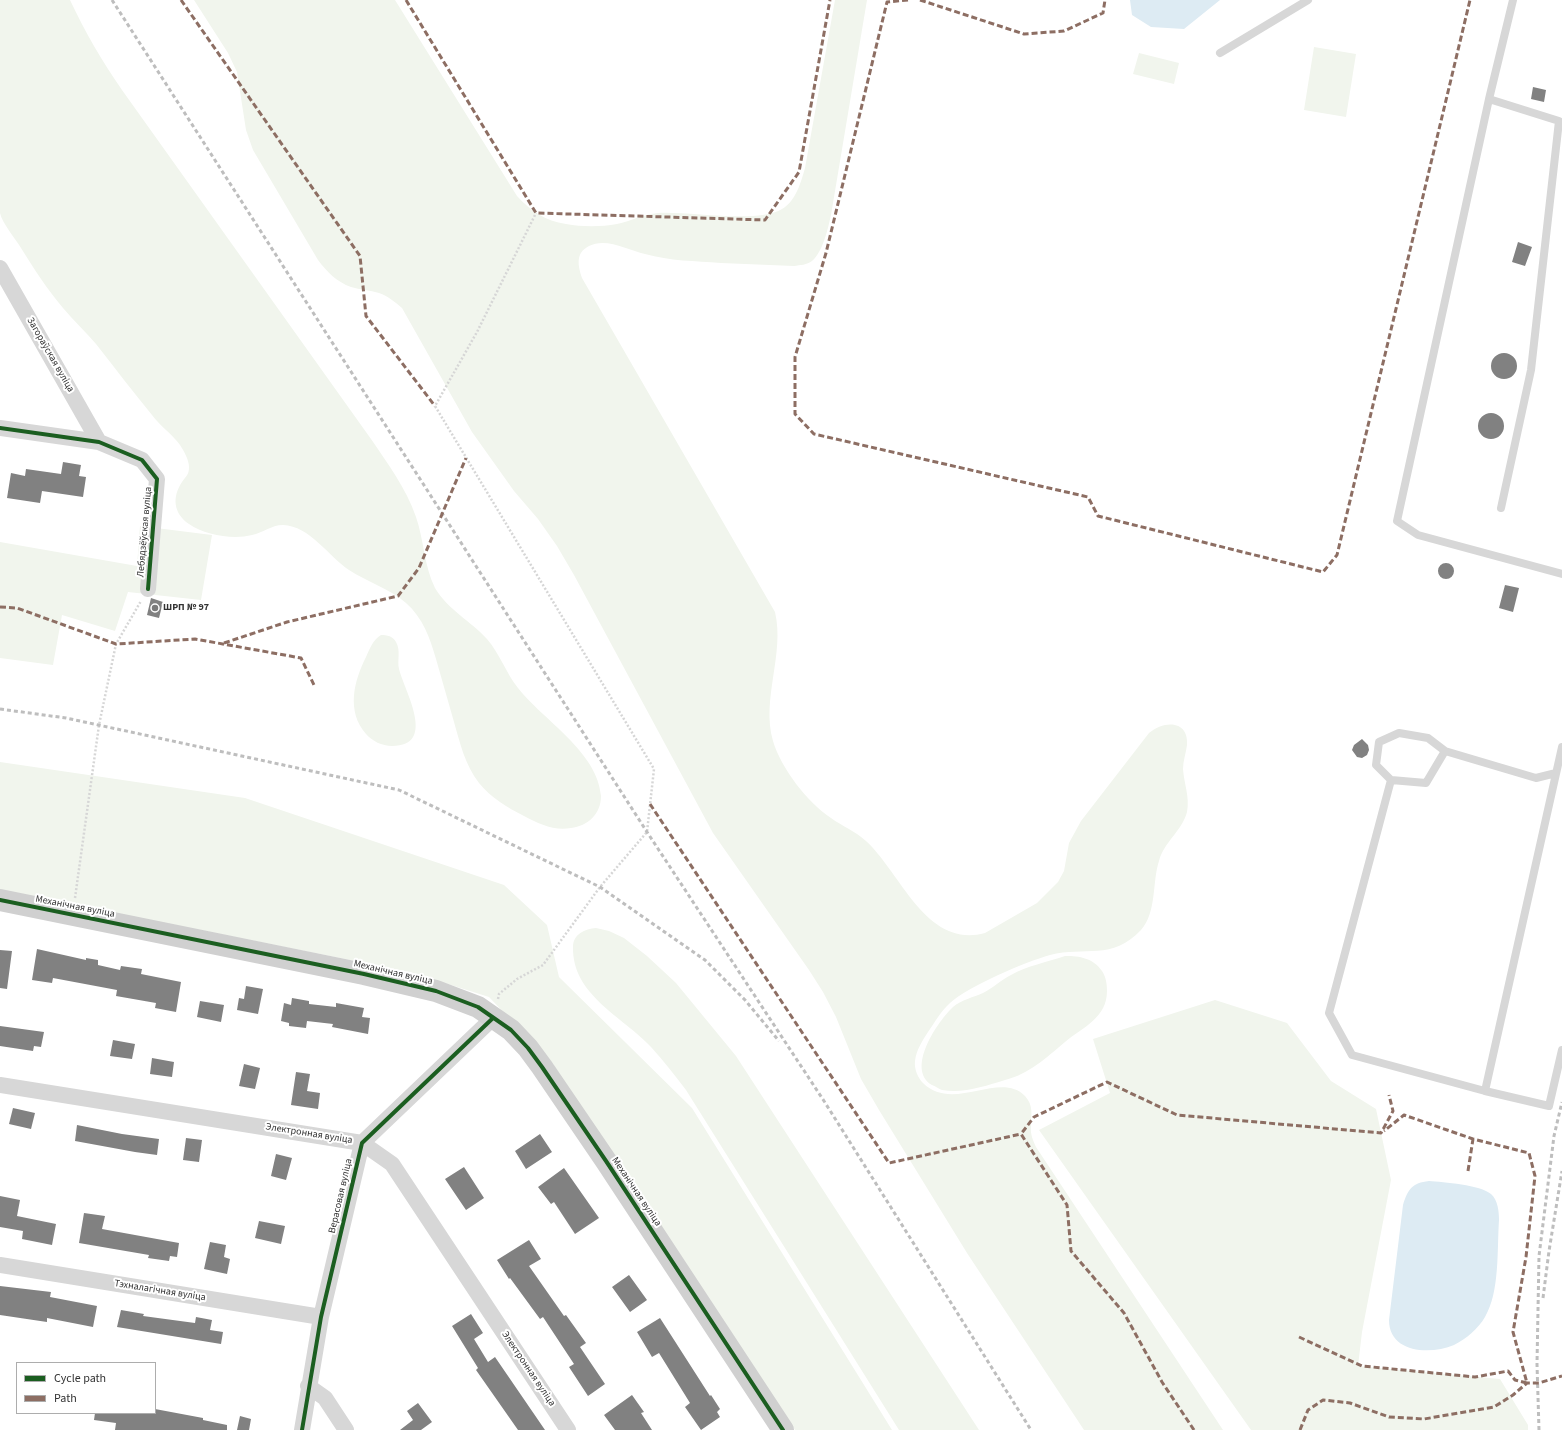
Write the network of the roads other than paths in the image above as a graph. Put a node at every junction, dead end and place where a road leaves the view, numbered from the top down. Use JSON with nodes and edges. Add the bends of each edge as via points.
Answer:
{"nodes":[{"id":1,"x":1308,"y":0,"type":"edge"},
{"id":2,"x":1513,"y":0,"type":"edge"},
{"id":3,"x":1220,"y":53,"type":"dead end"},
{"id":4,"x":1490,"y":99,"type":"junction"},
{"id":5,"x":0,"y":268,"type":"edge"},
{"id":6,"x":0,"y":428,"type":"edge"},
{"id":7,"x":99,"y":442,"type":"junction"},
{"id":8,"x":1500,"y":508,"type":"dead end"},
{"id":9,"x":1562,"y":574,"type":"edge"},
{"id":10,"x":148,"y":589,"type":"road end"},
{"id":11,"x":1562,"y":747,"type":"edge"},
{"id":12,"x":1445,"y":751,"type":"junction"},
{"id":13,"x":1556,"y":773,"type":"junction"},
{"id":14,"x":1391,"y":780,"type":"junction"},
{"id":15,"x":0,"y":900,"type":"edge"},
{"id":16,"x":493,"y":1018,"type":"junction"},
{"id":17,"x":1562,"y":1050,"type":"edge"},
{"id":18,"x":0,"y":1085,"type":"edge"},
{"id":19,"x":1485,"y":1091,"type":"junction"},
{"id":20,"x":362,"y":1142,"type":"junction"},
{"id":21,"x":0,"y":1265,"type":"edge"},
{"id":22,"x":321,"y":1317,"type":"junction"},
{"id":23,"x":308,"y":1386,"type":"junction"},
{"id":24,"x":302,"y":1430,"type":"edge"},
{"id":25,"x":346,"y":1430,"type":"edge"},
{"id":26,"x":568,"y":1430,"type":"edge"},
{"id":27,"x":783,"y":1430,"type":"edge"}],
"edges":[{"from":1,"to":3,"type":"lane"},
{"from":2,"to":4,"type":"lane"},
{"from":4,"to":8,"type":"lane","via":[[1559,121],[1531,370]]},
{"from":4,"to":9,"type":"lane","via":[[1397,521],[1418,535]]},
{"from":5,"to":7,"type":"street","name":"Загораўская вуліца"},
{"from":6,"to":7,"type":"street","name":"Лебядзёўская вуліца"},
{"from":7,"to":10,"type":"street","name":"Лебядзёўская вуліца","via":[[142,460],[157,479]]},
{"from":11,"to":13,"type":"lane"},
{"from":12,"to":13,"type":"lane","via":[[1536,778]]},
{"from":12,"to":14,"type":"lane","via":[[1426,783]]},
{"from":12,"to":14,"type":"lane","via":[[1428,738],[1399,733],[1379,742],[1376,765]]},
{"from":13,"to":19,"type":"lane"},
{"from":14,"to":19,"type":"lane","via":[[1329,1013],[1352,1055]]},
{"from":15,"to":16,"type":"street","name":"Механічная вуліца","via":[[436,991],[478,1008]]},
{"from":16,"to":20,"type":"street"},
{"from":16,"to":27,"type":"street","name":"Механічная вуліца","via":[[511,1030],[542,1067]]},
{"from":17,"to":19,"type":"lane","via":[[1549,1106]]},
{"from":18,"to":20,"type":"street","name":"Электронная вуліца"},
{"from":20,"to":22,"type":"street","name":"Верасовая вуліца"},
{"from":20,"to":26,"type":"street","name":"Электронная вуліца","via":[[392,1164]]},
{"from":21,"to":22,"type":"street","name":"Тэхналагічная вуліца"},
{"from":22,"to":23,"type":"street","name":"Верасовая вуліца"},
{"from":23,"to":24,"type":"street","name":"Верасовая вуліца"},
{"from":23,"to":25,"type":"street","via":[[325,1398]]}]}
